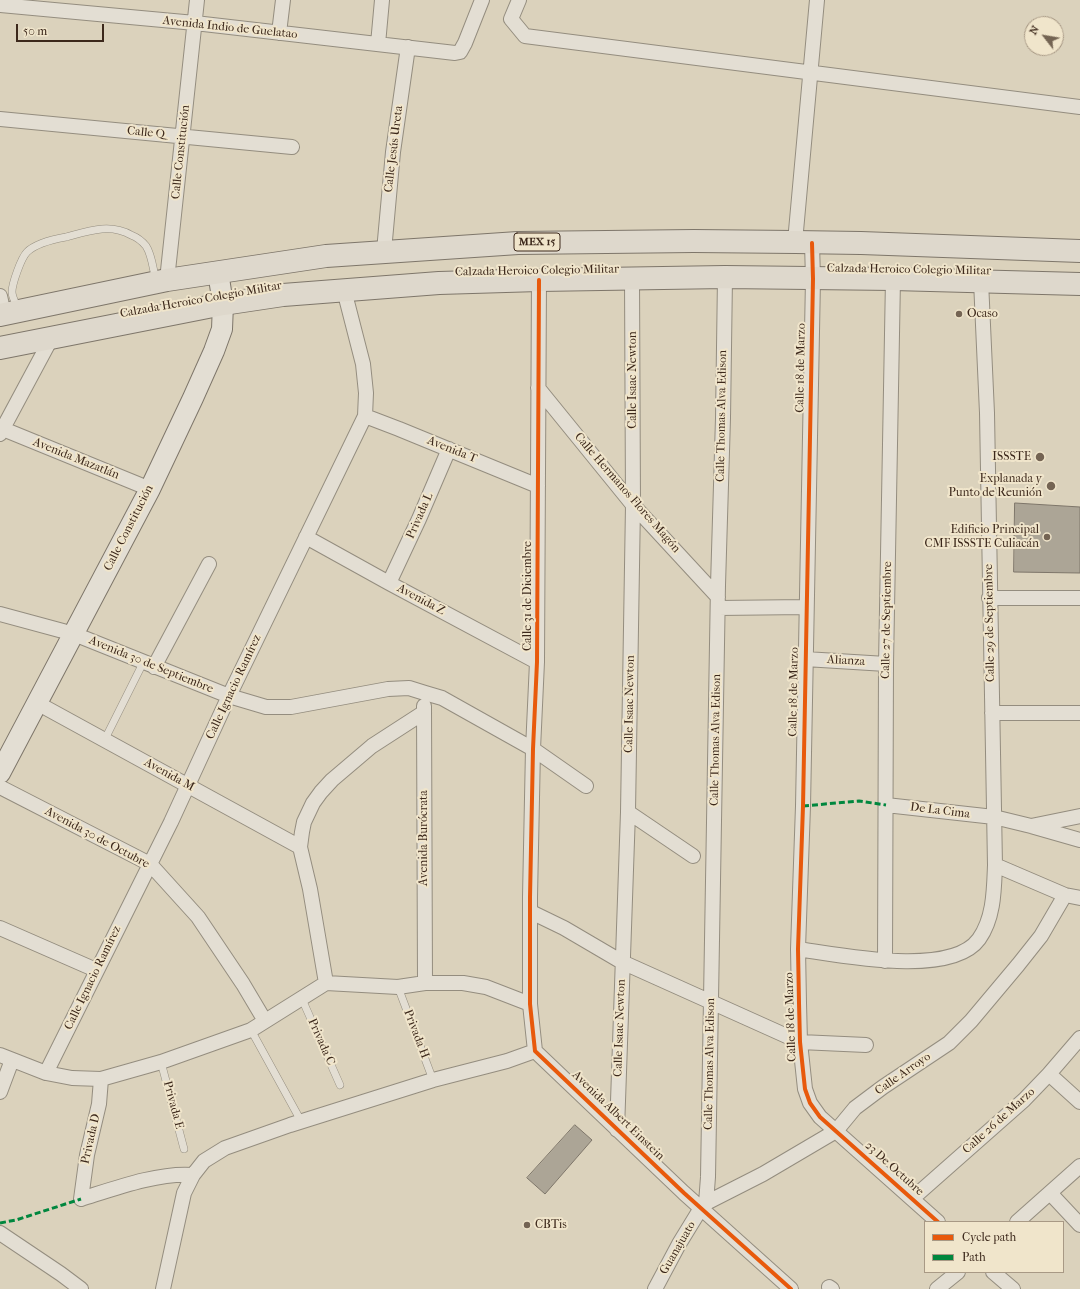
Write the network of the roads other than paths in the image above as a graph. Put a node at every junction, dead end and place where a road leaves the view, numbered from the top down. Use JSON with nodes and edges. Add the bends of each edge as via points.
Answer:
{"nodes":[{"id":1,"x":197,"y":0,"type":"edge"},
{"id":2,"x":283,"y":0,"type":"edge"},
{"id":3,"x":382,"y":0,"type":"edge"},
{"id":4,"x":482,"y":0,"type":"edge"},
{"id":5,"x":519,"y":0,"type":"edge"},
{"id":6,"x":817,"y":0,"type":"edge"},
{"id":7,"x":18,"y":3,"type":"edge"},
{"id":8,"x":0,"y":5,"type":"edge"},
{"id":9,"x":195,"y":23,"type":"junction"},
{"id":10,"x":278,"y":33,"type":"junction"},
{"id":11,"x":378,"y":44,"type":"junction"},
{"id":12,"x":408,"y":47,"type":"junction"},
{"id":13,"x":811,"y":72,"type":"junction"},
{"id":14,"x":1080,"y":107,"type":"edge"},
{"id":15,"x":0,"y":119,"type":"edge"},
{"id":16,"x":182,"y":136,"type":"junction"},
{"id":17,"x":292,"y":147,"type":"dead end"},
{"id":18,"x":803,"y":242,"type":"junction"},
{"id":19,"x":384,"y":251,"type":"junction"},
{"id":20,"x":1080,"y":251,"type":"edge"},
{"id":21,"x":218,"y":272,"type":"junction"},
{"id":22,"x":724,"y":277,"type":"junction"},
{"id":23,"x":632,"y":278,"type":"junction"},
{"id":24,"x":812,"y":279,"type":"junction"},
{"id":25,"x":892,"y":279,"type":"junction"},
{"id":26,"x":539,"y":280,"type":"junction"},
{"id":27,"x":981,"y":281,"type":"junction"},
{"id":28,"x":162,"y":282,"type":"junction"},
{"id":29,"x":1080,"y":284,"type":"edge"},
{"id":30,"x":344,"y":290,"type":"junction"},
{"id":31,"x":223,"y":304,"type":"junction"},
{"id":32,"x":6,"y":309,"type":"edge"},
{"id":33,"x":52,"y":337,"type":"junction"},
{"id":34,"x":0,"y":348,"type":"edge"},
{"id":35,"x":538,"y":388,"type":"junction"},
{"id":36,"x":365,"y":416,"type":"junction"},
{"id":37,"x":1,"y":432,"type":"edge"},
{"id":38,"x":449,"y":449,"type":"junction"},
{"id":39,"x":538,"y":486,"type":"junction"},
{"id":40,"x":150,"y":489,"type":"junction"},
{"id":41,"x":634,"y":505,"type":"junction"},
{"id":42,"x":306,"y":537,"type":"junction"},
{"id":43,"x":209,"y":564,"type":"dead end"},
{"id":44,"x":389,"y":583,"type":"junction"},
{"id":45,"x":989,"y":598,"type":"junction"},
{"id":46,"x":1080,"y":598,"type":"edge"},
{"id":47,"x":718,"y":602,"type":"junction"},
{"id":48,"x":806,"y":607,"type":"junction"},
{"id":49,"x":0,"y":614,"type":"edge"},
{"id":50,"x":74,"y":634,"type":"junction"},
{"id":51,"x":805,"y":659,"type":"junction"},
{"id":52,"x":538,"y":662,"type":"junction"},
{"id":53,"x":886,"y":664,"type":"junction"},
{"id":54,"x":149,"y":665,"type":"junction"},
{"id":55,"x":425,"y":692,"type":"junction"},
{"id":56,"x":229,"y":696,"type":"junction"},
{"id":57,"x":37,"y":703,"type":"junction"},
{"id":58,"x":423,"y":713,"type":"junction"},
{"id":59,"x":992,"y":713,"type":"junction"},
{"id":60,"x":1080,"y":713,"type":"edge"},
{"id":61,"x":105,"y":739,"type":"junction"},
{"id":62,"x":532,"y":748,"type":"junction"},
{"id":63,"x":0,"y":773,"type":"edge"},
{"id":64,"x":188,"y":786,"type":"junction"},
{"id":65,"x":586,"y":786,"type":"dead end"},
{"id":66,"x":0,"y":787,"type":"edge"},
{"id":67,"x":886,"y":805,"type":"junction"},
{"id":68,"x":628,"y":812,"type":"junction"},
{"id":69,"x":1080,"y":816,"type":"edge"},
{"id":70,"x":994,"y":817,"type":"junction"},
{"id":71,"x":1031,"y":826,"type":"junction"},
{"id":72,"x":1080,"y":840,"type":"edge"},
{"id":73,"x":300,"y":847,"type":"junction"},
{"id":74,"x":693,"y":856,"type":"dead end"},
{"id":75,"x":150,"y":864,"type":"junction"},
{"id":76,"x":995,"y":865,"type":"junction"},
{"id":77,"x":1065,"y":895,"type":"junction"},
{"id":78,"x":1080,"y":898,"type":"edge"},
{"id":79,"x":530,"y":912,"type":"junction"},
{"id":80,"x":0,"y":928,"type":"edge"},
{"id":81,"x":798,"y":949,"type":"junction"},
{"id":82,"x":885,"y":961,"type":"junction"},
{"id":83,"x":622,"y":962,"type":"junction"},
{"id":84,"x":96,"y":970,"type":"junction"},
{"id":85,"x":326,"y":983,"type":"junction"},
{"id":86,"x":426,"y":983,"type":"junction"},
{"id":87,"x":398,"y":988,"type":"junction"},
{"id":88,"x":302,"y":998,"type":"junction"},
{"id":89,"x":711,"y":1002,"type":"junction"},
{"id":90,"x":530,"y":1004,"type":"junction"},
{"id":91,"x":266,"y":1021,"type":"junction"},
{"id":92,"x":252,"y":1030,"type":"junction"},
{"id":93,"x":1080,"y":1038,"type":"edge"},
{"id":94,"x":800,"y":1042,"type":"junction"},
{"id":95,"x":866,"y":1045,"type":"dead end"},
{"id":96,"x":535,"y":1051,"type":"junction"},
{"id":97,"x":6,"y":1057,"type":"edge"},
{"id":98,"x":161,"y":1062,"type":"junction"},
{"id":99,"x":46,"y":1073,"type":"junction"},
{"id":100,"x":1049,"y":1074,"type":"junction"},
{"id":101,"x":101,"y":1079,"type":"junction"},
{"id":102,"x":433,"y":1080,"type":"junction"},
{"id":103,"x":340,"y":1085,"type":"dead end"},
{"id":104,"x":0,"y":1092,"type":"edge"},
{"id":105,"x":1080,"y":1102,"type":"edge"},
{"id":106,"x":301,"y":1121,"type":"junction"},
{"id":107,"x":617,"y":1130,"type":"junction"},
{"id":108,"x":836,"y":1131,"type":"junction"},
{"id":109,"x":184,"y":1149,"type":"dead end"},
{"id":110,"x":1080,"y":1166,"type":"edge"},
{"id":111,"x":193,"y":1175,"type":"junction"},
{"id":112,"x":1050,"y":1193,"type":"junction"},
{"id":113,"x":913,"y":1198,"type":"junction"},
{"id":114,"x":703,"y":1206,"type":"junction"},
{"id":115,"x":937,"y":1221,"type":"edge"},
{"id":116,"x":1018,"y":1221,"type":"edge"},
{"id":117,"x":1080,"y":1225,"type":"edge"},
{"id":118,"x":0,"y":1233,"type":"edge"},
{"id":119,"x":957,"y":1273,"type":"edge"},
{"id":120,"x":994,"y":1273,"type":"edge"},
{"id":121,"x":81,"y":1289,"type":"edge"},
{"id":122,"x":163,"y":1289,"type":"edge"},
{"id":123,"x":655,"y":1289,"type":"edge"},
{"id":124,"x":791,"y":1289,"type":"edge"},
{"id":125,"x":937,"y":1289,"type":"edge"},
{"id":126,"x":1013,"y":1289,"type":"edge"}],
"edges":[{"from":1,"to":9,"type":"street","name":"Calle Constitución"},
{"from":2,"to":10,"type":"street"},
{"from":3,"to":11,"type":"street"},
{"from":4,"to":12,"type":"street","name":"Avenida Indio de Guelatao","via":[[460,52]]},
{"from":5,"to":13,"type":"street","via":[[511,19],[525,36]]},
{"from":6,"to":13,"type":"street","name":"Calle 18 de Marzo"},
{"from":7,"to":8,"type":"street","name":"Avenida Indio de Guelatao"},
{"from":7,"to":9,"type":"street","name":"Avenida Indio de Guelatao"},
{"from":9,"to":10,"type":"street","name":"Avenida Indio de Guelatao"},
{"from":9,"to":16,"type":"street","name":"Calle Constitución"},
{"from":10,"to":11,"type":"street","name":"Avenida Indio de Guelatao"},
{"from":11,"to":12,"type":"street","name":"Avenida Indio de Guelatao"},
{"from":12,"to":19,"type":"street","name":"Calle Jesús Ureta","via":[[393,152]]},
{"from":13,"to":14,"type":"street"},
{"from":13,"to":18,"type":"street","name":"Calle 18 de Marzo"},
{"from":15,"to":16,"type":"street","name":"Calle Q"},
{"from":16,"to":17,"type":"street","name":"Calle Q"},
{"from":16,"to":28,"type":"street","name":"Calle Constitución"},
{"from":18,"to":19,"type":"main road","name":"Calzada Heroico Colegio Militar","number":"MEX 15","via":[[518,243]]},
{"from":18,"to":20,"type":"main road","name":"Calzada Heroico Colegio Militar","number":"MEX 15"},
{"from":18,"to":24,"type":"street","name":"Calle 18 de Marzo"},
{"from":19,"to":21,"type":"main road","name":"Calzada Heroico Colegio Militar","number":"MEX 15","via":[[326,256]]},
{"from":21,"to":28,"type":"main road","name":"Calzada Heroico Colegio Militar","number":"MEX 15"},
{"from":21,"to":31,"type":"street","name":"Calle Constitución"},
{"from":22,"to":23,"type":"main road","name":"Calzada Heroico Colegio Militar"},
{"from":22,"to":24,"type":"main road","name":"Calzada Heroico Colegio Militar"},
{"from":22,"to":47,"type":"street","name":"Calle Thomas Alva Edison"},
{"from":23,"to":26,"type":"main road","name":"Calzada Heroico Colegio Militar"},
{"from":23,"to":41,"type":"street","name":"Calle Isaac Newton"},
{"from":24,"to":25,"type":"main road","name":"Calzada Heroico Colegio Militar"},
{"from":24,"to":48,"type":"street","name":"Calle 18 de Marzo"},
{"from":25,"to":27,"type":"main road","name":"Calzada Heroico Colegio Militar"},
{"from":25,"to":53,"type":"street","name":"Calle 27 de Septiembre"},
{"from":26,"to":30,"type":"main road","name":"Calzada Heroico Colegio Militar","via":[[440,283]]},
{"from":26,"to":35,"type":"street","name":"Calle 31 de Diciembre"},
{"from":27,"to":29,"type":"main road","name":"Calzada Heroico Colegio Militar"},
{"from":27,"to":45,"type":"street","name":"Calle 29 de Septiembre","via":[[987,413]]},
{"from":28,"to":32,"type":"main road","name":"Calzada Heroico Colegio Militar","number":"MEX 15"},
{"from":28,"to":32,"type":"lane","via":[[145,245],[136,237],[113,229],[100,229],[54,240],[27,252]]},
{"from":30,"to":31,"type":"main road","name":"Calzada Heroico Colegio Militar","via":[[283,295]]},
{"from":30,"to":36,"type":"street","name":"Calle Ignacio Ramírez","via":[[363,364]]},
{"from":31,"to":33,"type":"main road","name":"Calzada Heroico Colegio Militar"},
{"from":31,"to":40,"type":"street","name":"Calle Constitución","via":[[222,329],[214,351]]},
{"from":33,"to":34,"type":"main road","name":"Calzada Heroico Colegio Militar"},
{"from":33,"to":37,"type":"street"},
{"from":35,"to":39,"type":"street","name":"Calle 31 de Diciembre"},
{"from":35,"to":41,"type":"street","name":"Calle Hermanos Flores Magón"},
{"from":36,"to":38,"type":"street","name":"Avenida T"},
{"from":36,"to":42,"type":"street","name":"Calle Ignacio Ramírez"},
{"from":37,"to":40,"type":"street","name":"Avenida Mazatlán"},
{"from":38,"to":39,"type":"street","name":"Avenida T"},
{"from":38,"to":44,"type":"street","name":"Privada L"},
{"from":39,"to":52,"type":"street","name":"Calle 31 de Diciembre"},
{"from":40,"to":50,"type":"street","name":"Calle Constitución"},
{"from":41,"to":47,"type":"street","name":"Calle Hermanos Flores Magón"},
{"from":41,"to":68,"type":"street","name":"Calle Isaac Newton"},
{"from":42,"to":44,"type":"street","name":"Avenida Z"},
{"from":42,"to":56,"type":"street","name":"Calle Ignacio Ramírez"},
{"from":43,"to":54,"type":"street"},
{"from":44,"to":52,"type":"street","name":"Avenida Z"},
{"from":45,"to":46,"type":"street"},
{"from":45,"to":59,"type":"street","name":"Calle 29 de Septiembre"},
{"from":47,"to":48,"type":"street"},
{"from":47,"to":89,"type":"street","name":"Calle Thomas Alva Edison"},
{"from":48,"to":51,"type":"street","name":"Calle 18 de Marzo"},
{"from":49,"to":50,"type":"street","name":"Avenida 30 de Septiembre"},
{"from":50,"to":54,"type":"street","name":"Avenida 30 de Septiembre"},
{"from":50,"to":57,"type":"street","name":"Calle Constitución"},
{"from":51,"to":53,"type":"street","name":"Alianza"},
{"from":51,"to":81,"type":"street","name":"Calle 18 de Marzo"},
{"from":52,"to":62,"type":"street","name":"Calle 31 de Diciembre"},
{"from":53,"to":67,"type":"street","name":"Calle 27 de Septiembre"},
{"from":54,"to":56,"type":"street","name":"Avenida 30 de Septiembre"},
{"from":54,"to":61,"type":"lane"},
{"from":55,"to":56,"type":"street","name":"Avenida 30 de Septiembre","via":[[409,688],[388,689],[275,708]]},
{"from":55,"to":58,"type":"street","name":"Avenida Burócrata"},
{"from":55,"to":62,"type":"street","name":"Avenida 30 de Septiembre","via":[[442,698]]},
{"from":56,"to":64,"type":"street","name":"Calle Ignacio Ramírez"},
{"from":57,"to":61,"type":"street","name":"Avenida M"},
{"from":57,"to":63,"type":"street","name":"Calle Constitución"},
{"from":58,"to":73,"type":"street","via":[[372,746],[321,792],[304,822]]},
{"from":58,"to":86,"type":"street","name":"Avenida Burócrata"},
{"from":59,"to":60,"type":"street"},
{"from":59,"to":70,"type":"street","name":"Calle 29 de Septiembre"},
{"from":61,"to":64,"type":"street","name":"Avenida M"},
{"from":62,"to":65,"type":"street","name":"Avenida 30 de Septiembre"},
{"from":62,"to":79,"type":"street","name":"Calle 31 de Diciembre"},
{"from":64,"to":73,"type":"street","name":"Avenida M"},
{"from":64,"to":75,"type":"street","name":"Calle Ignacio Ramírez"},
{"from":66,"to":75,"type":"street","name":"Avenida 30 de Octubre"},
{"from":67,"to":70,"type":"street","name":"De La Cima"},
{"from":67,"to":82,"type":"street","name":"Calle 27 de Septiembre"},
{"from":68,"to":74,"type":"street"},
{"from":68,"to":83,"type":"street","name":"Calle Isaac Newton"},
{"from":69,"to":71,"type":"street"},
{"from":70,"to":71,"type":"street","name":"De La Cima"},
{"from":70,"to":76,"type":"street","name":"Calle 29 de Septiembre"},
{"from":71,"to":72,"type":"street","name":"De La Cima"},
{"from":73,"to":85,"type":"street"},
{"from":75,"to":84,"type":"street","name":"Calle Ignacio Ramírez"},
{"from":75,"to":91,"type":"street","name":"Avenida 30 de Octubre","via":[[198,917]]},
{"from":76,"to":77,"type":"street"},
{"from":76,"to":82,"type":"street","name":"Calle 29 de Septiembre","via":[[988,921],[972,947],[958,955],[942,958]]},
{"from":77,"to":78,"type":"street"},
{"from":77,"to":108,"type":"street","name":"Calle Arroyo","via":[[1041,936],[971,1021],[949,1042],[855,1108]]},
{"from":79,"to":83,"type":"street","via":[[564,928]]},
{"from":79,"to":90,"type":"street"},
{"from":80,"to":84,"type":"street"},
{"from":81,"to":82,"type":"street"},
{"from":81,"to":94,"type":"street","name":"Calle 18 de Marzo"},
{"from":83,"to":89,"type":"street"},
{"from":83,"to":107,"type":"street","name":"Calle Isaac Newton"},
{"from":84,"to":99,"type":"street","name":"Calle Ignacio Ramírez"},
{"from":85,"to":87,"type":"street"},
{"from":85,"to":88,"type":"street"},
{"from":86,"to":87,"type":"street"},
{"from":86,"to":90,"type":"street","via":[[486,987]]},
{"from":87,"to":102,"type":"lane","name":"Privada H"},
{"from":88,"to":91,"type":"street"},
{"from":88,"to":103,"type":"lane","name":"Privada C"},
{"from":89,"to":94,"type":"street"},
{"from":89,"to":114,"type":"street","name":"Calle Thomas Alva Edison","via":[[708,1177]]},
{"from":90,"to":96,"type":"street"},
{"from":91,"to":92,"type":"street"},
{"from":92,"to":98,"type":"street"},
{"from":92,"to":106,"type":"lane"},
{"from":93,"to":100,"type":"street","name":"Calle 26 de Marzo"},
{"from":94,"to":95,"type":"street"},
{"from":94,"to":108,"type":"street","name":"Calle 18 de Marzo","via":[[805,1089],[810,1103],[820,1117]]},
{"from":96,"to":102,"type":"street"},
{"from":96,"to":107,"type":"street","name":"Avenida Albert Einstein"},
{"from":97,"to":99,"type":"street"},
{"from":97,"to":104,"type":"street"},
{"from":98,"to":101,"type":"street"},
{"from":98,"to":109,"type":"lane","name":"Privada E"},
{"from":99,"to":101,"type":"street","via":[[72,1078]]},
{"from":100,"to":105,"type":"street"},
{"from":100,"to":113,"type":"street","name":"Calle 26 de Marzo","via":[[1024,1100]]},
{"from":101,"to":111,"type":"street","name":"Privada D","via":[[99,1104],[87,1155],[81,1199],[164,1176]]},
{"from":102,"to":106,"type":"street"},
{"from":106,"to":111,"type":"street","via":[[225,1148],[204,1161]]},
{"from":107,"to":114,"type":"street","name":"Avenida Albert Einstein"},
{"from":108,"to":113,"type":"street","name":"23 De Octubre"},
{"from":108,"to":114,"type":"street","name":"Calle Arroyo"},
{"from":110,"to":112,"type":"street"},
{"from":111,"to":122,"type":"street","via":[[184,1193]]},
{"from":112,"to":116,"type":"street"},
{"from":112,"to":117,"type":"street"},
{"from":113,"to":115,"type":"street","name":"23 De Octubre"},
{"from":114,"to":123,"type":"street","name":"Guanajuato"},
{"from":114,"to":124,"type":"street","name":"Avenida Albert Einstein"},
{"from":118,"to":121,"type":"street"},
{"from":119,"to":125,"type":"street"},
{"from":120,"to":126,"type":"street"}]}
